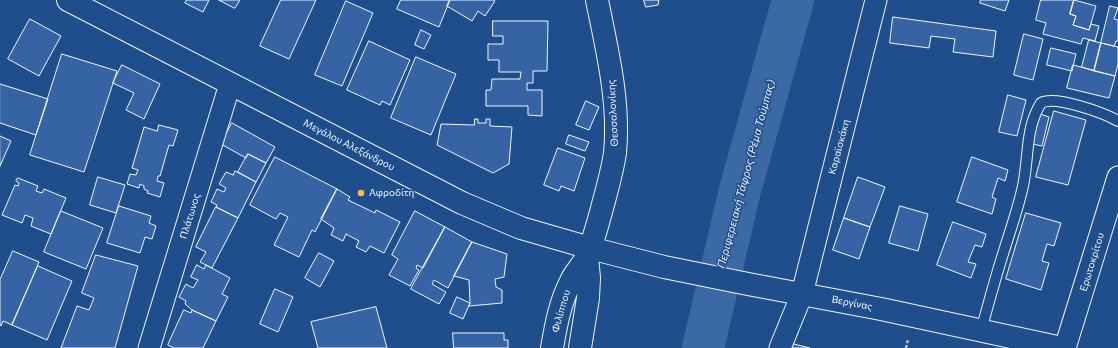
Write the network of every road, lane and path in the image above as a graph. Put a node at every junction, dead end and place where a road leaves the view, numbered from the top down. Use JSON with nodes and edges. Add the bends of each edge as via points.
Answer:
{"nodes":[{"id":1,"x":68,"y":0,"type":"edge"},
{"id":2,"x":597,"y":0,"type":"edge"},
{"id":3,"x":876,"y":0,"type":"edge"},
{"id":4,"x":230,"y":84,"type":"junction"},
{"id":5,"x":1118,"y":121,"type":"edge"},
{"id":6,"x":1118,"y":177,"type":"edge"},
{"id":7,"x":588,"y":252,"type":"junction"},
{"id":8,"x":641,"y":260,"type":"joint"},
{"id":9,"x":802,"y":294,"type":"junction"},
{"id":10,"x":981,"y":331,"type":"junction"},
{"id":11,"x":149,"y":348,"type":"edge"},
{"id":12,"x":552,"y":348,"type":"edge"},
{"id":13,"x":580,"y":348,"type":"edge"},
{"id":14,"x":780,"y":348,"type":"edge"},
{"id":15,"x":1062,"y":348,"type":"edge"},
{"id":16,"x":1066,"y":348,"type":"edge"}],
"edges":[{"from":1,"to":4,"type":"street","name":"Μεγάλου Αλεξάνδρου"},
{"from":2,"to":7,"type":"street","name":"Θεσσαλονίκης","via":[[609,55],[616,133],[612,169]]},
{"from":3,"to":9,"type":"street","name":"Καραϊσκάκη"},
{"from":4,"to":7,"type":"street","name":"Μεγάλου Αλεξάνδρου","via":[[479,211]]},
{"from":4,"to":11,"type":"street","name":"Πλάτωνος"},
{"from":5,"to":10,"type":"lane","via":[[1102,112],[1057,100],[1041,102],[1032,124],[1026,173],[1018,204]]},
{"from":6,"to":16,"type":"street","name":"Ερωτοκρίτου"},
{"from":7,"to":8,"type":"street","name":"Μεγάλου Αλεξάνδρου"},
{"from":7,"to":12,"type":"street","name":"Φιλίππου","via":[[566,290]]},
{"from":7,"to":13,"type":"street","via":[[588,298]]},
{"from":8,"to":9,"type":"street","name":"Βεργίνας","via":[[664,267]]},
{"from":9,"to":10,"type":"street","name":"Βεργίνας"},
{"from":9,"to":14,"type":"street","name":"Καραϊσκάκη"},
{"from":10,"to":15,"type":"street","name":"Βεργίνας"}]}
